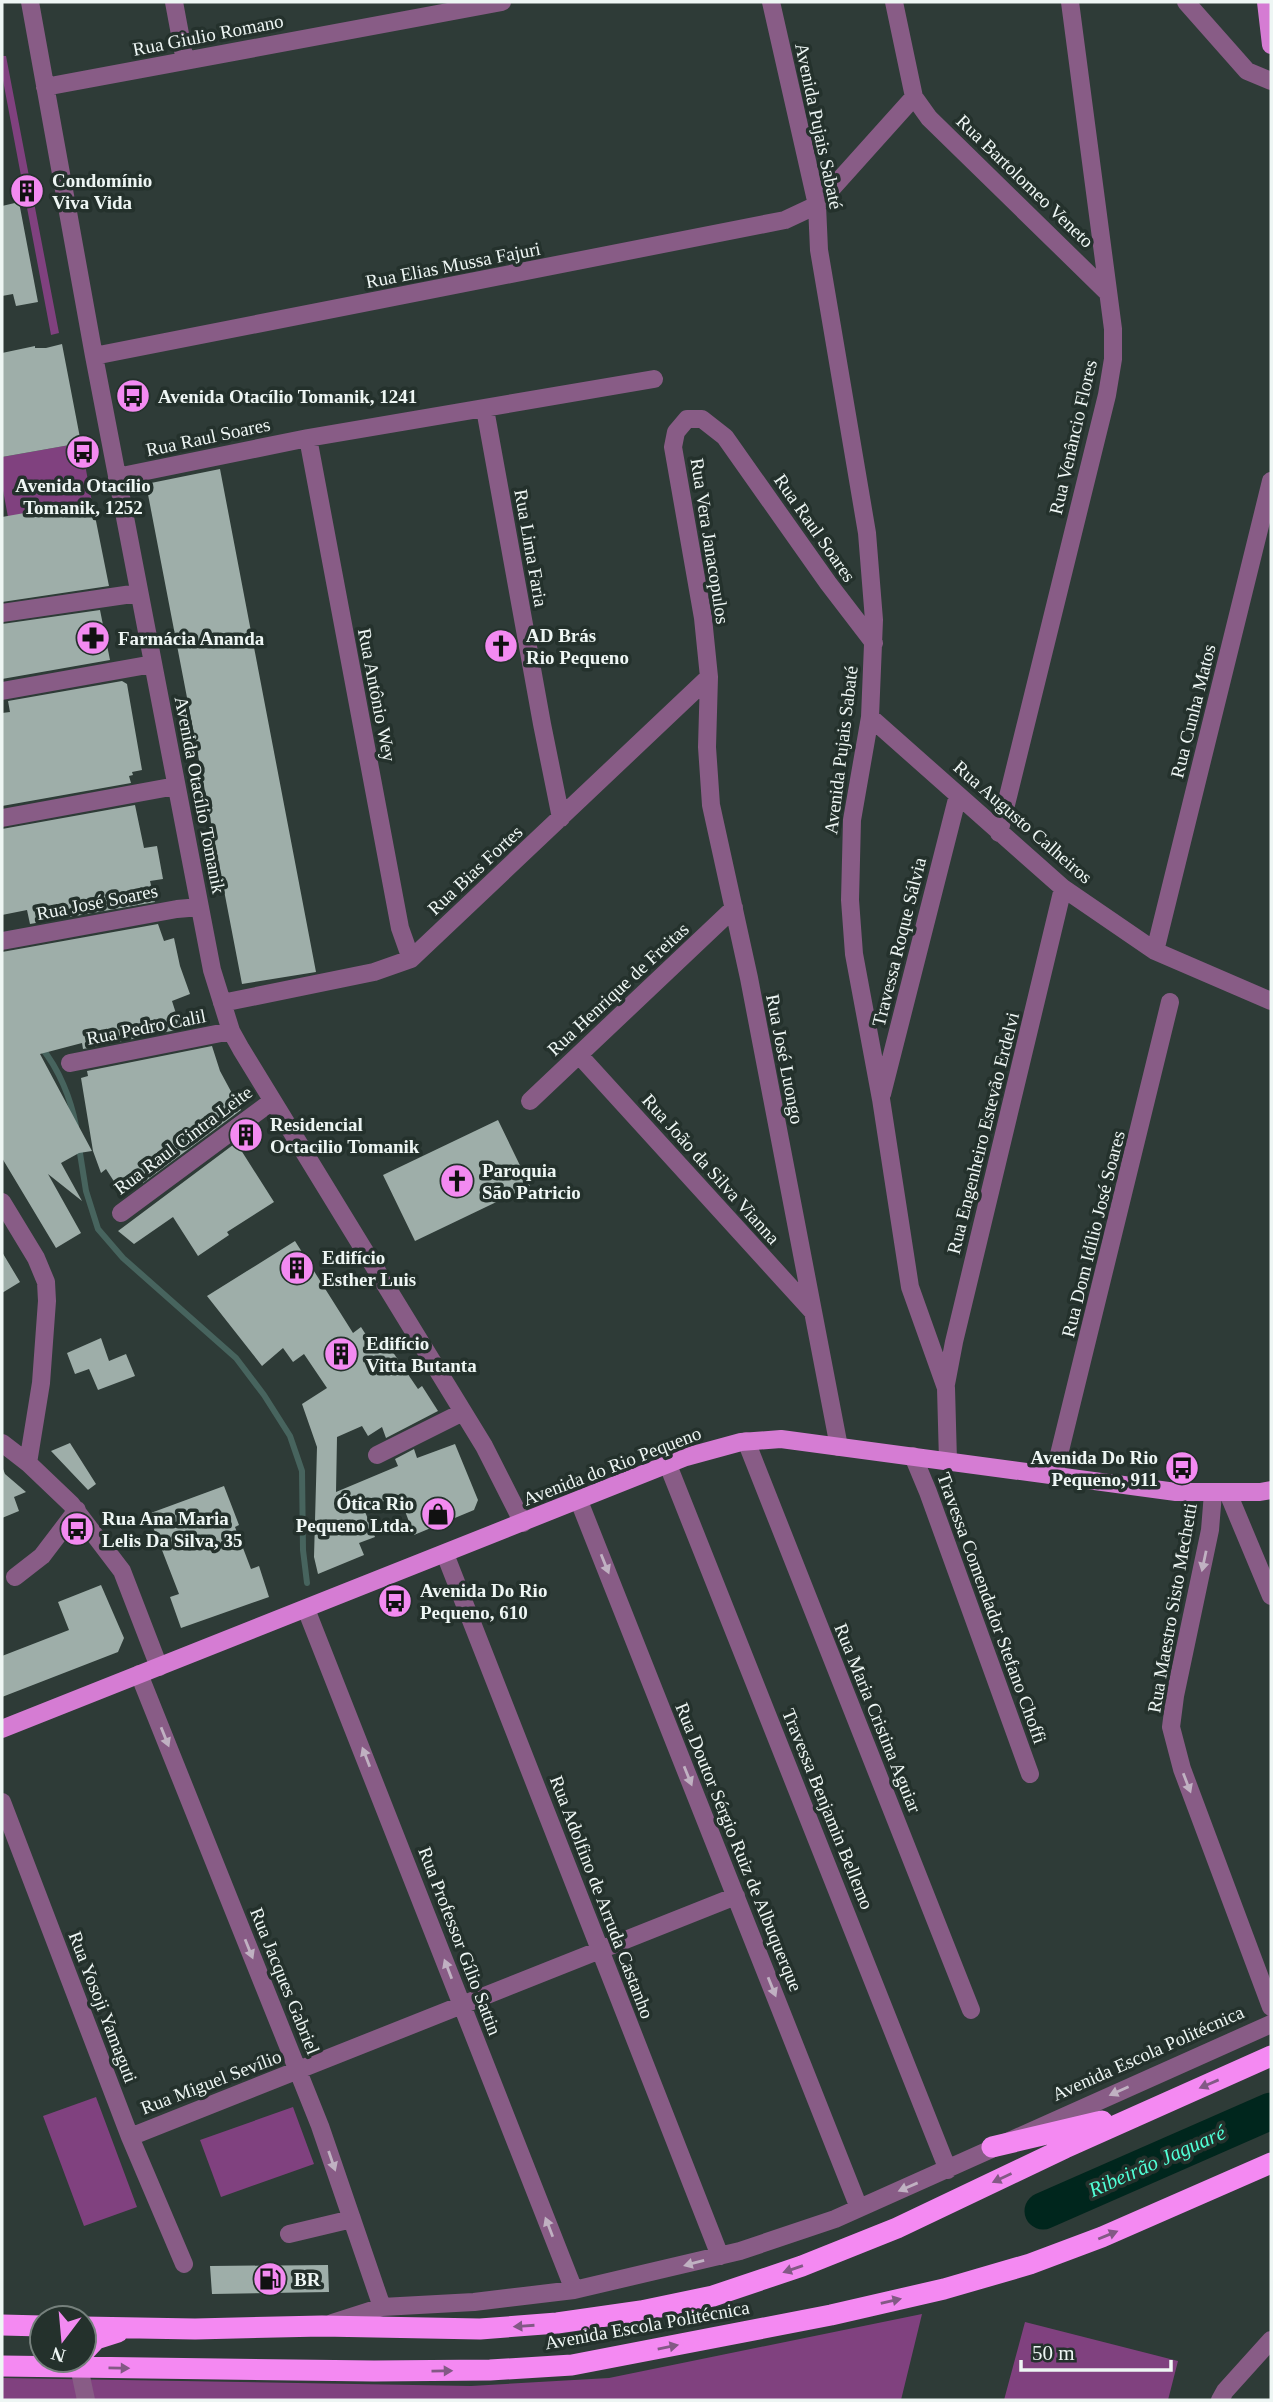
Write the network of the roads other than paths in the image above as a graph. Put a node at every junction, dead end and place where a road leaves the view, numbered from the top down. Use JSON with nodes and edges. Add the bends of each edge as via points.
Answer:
{"nodes":[{"id":1,"x":30,"y":2,"type":"edge"},
{"id":2,"x":174,"y":2,"type":"edge"},
{"id":3,"x":502,"y":2,"type":"edge"},
{"id":4,"x":771,"y":2,"type":"edge"},
{"id":5,"x":894,"y":2,"type":"edge"},
{"id":6,"x":1070,"y":2,"type":"edge"},
{"id":7,"x":1186,"y":2,"type":"edge"},
{"id":8,"x":1266,"y":2,"type":"edge"},
{"id":9,"x":1271,"y":46,"type":"edge"},
{"id":10,"x":186,"y":61,"type":"junction"},
{"id":11,"x":1271,"y":81,"type":"edge"},
{"id":12,"x":45,"y":87,"type":"junction"},
{"id":13,"x":914,"y":97,"type":"junction"},
{"id":14,"x":817,"y":205,"type":"junction"},
{"id":15,"x":1108,"y":293,"type":"junction"},
{"id":16,"x":94,"y":356,"type":"junction"},
{"id":17,"x":654,"y":379,"type":"dead end"},
{"id":18,"x":485,"y":409,"type":"junction"},
{"id":19,"x":725,"y":437,"type":"joint"},
{"id":20,"x":307,"y":438,"type":"junction"},
{"id":21,"x":117,"y":477,"type":"junction"},
{"id":22,"x":1271,"y":481,"type":"edge"},
{"id":23,"x":139,"y":593,"type":"junction"},
{"id":24,"x":2,"y":613,"type":"edge"},
{"id":25,"x":874,"y":643,"type":"junction"},
{"id":26,"x":153,"y":664,"type":"junction"},
{"id":27,"x":709,"y":677,"type":"junction"},
{"id":28,"x":2,"y":691,"type":"edge"},
{"id":29,"x":870,"y":717,"type":"junction"},
{"id":30,"x":176,"y":786,"type":"junction"},
{"id":31,"x":958,"y":795,"type":"junction"},
{"id":32,"x":2,"y":818,"type":"edge"},
{"id":33,"x":561,"y":818,"type":"junction"},
{"id":34,"x":999,"y":833,"type":"junction"},
{"id":35,"x":1063,"y":888,"type":"junction"},
{"id":36,"x":200,"y":907,"type":"junction"},
{"id":37,"x":734,"y":908,"type":"junction"},
{"id":38,"x":2,"y":941,"type":"edge"},
{"id":39,"x":1155,"y":951,"type":"junction"},
{"id":40,"x":411,"y":959,"type":"junction"},
{"id":41,"x":1271,"y":1001,"type":"edge"},
{"id":42,"x":1170,"y":1002,"type":"dead end"},
{"id":43,"x":222,"y":1003,"type":"junction"},
{"id":44,"x":231,"y":1031,"type":"junction"},
{"id":45,"x":579,"y":1055,"type":"junction"},
{"id":46,"x":70,"y":1063,"type":"dead end"},
{"id":47,"x":881,"y":1099,"type":"junction"},
{"id":48,"x":530,"y":1101,"type":"dead end"},
{"id":49,"x":271,"y":1102,"type":"junction"},
{"id":50,"x":2,"y":1202,"type":"edge"},
{"id":51,"x":121,"y":1213,"type":"dead end"},
{"id":52,"x":813,"y":1312,"type":"junction"},
{"id":53,"x":946,"y":1388,"type":"junction"},
{"id":54,"x":463,"y":1412,"type":"junction"},
{"id":55,"x":746,"y":1441,"type":"junction"},
{"id":56,"x":2,"y":1443,"type":"edge"},
{"id":57,"x":839,"y":1447,"type":"junction"},
{"id":58,"x":377,"y":1455,"type":"dead end"},
{"id":59,"x":913,"y":1456,"type":"junction"},
{"id":60,"x":948,"y":1461,"type":"junction"},
{"id":61,"x":28,"y":1463,"type":"junction"},
{"id":62,"x":668,"y":1465,"type":"junction"},
{"id":63,"x":1054,"y":1475,"type":"junction"},
{"id":64,"x":1271,"y":1490,"type":"edge"},
{"id":65,"x":1221,"y":1493,"type":"junction"},
{"id":66,"x":579,"y":1501,"type":"junction"},
{"id":67,"x":77,"y":1510,"type":"junction"},
{"id":68,"x":523,"y":1523,"type":"junction"},
{"id":69,"x":444,"y":1554,"type":"junction"},
{"id":70,"x":15,"y":1577,"type":"dead end"},
{"id":71,"x":1271,"y":1596,"type":"edge"},
{"id":72,"x":306,"y":1609,"type":"junction"},
{"id":73,"x":159,"y":1667,"type":"junction"},
{"id":74,"x":139,"y":1674,"type":"junction"},
{"id":75,"x":2,"y":1729,"type":"edge"},
{"id":76,"x":1030,"y":1774,"type":"dead end"},
{"id":77,"x":2,"y":1802,"type":"edge"},
{"id":78,"x":736,"y":1896,"type":"junction"},
{"id":79,"x":600,"y":1951,"type":"junction"},
{"id":80,"x":463,"y":2006,"type":"junction"},
{"id":81,"x":1271,"y":2007,"type":"edge"},
{"id":82,"x":971,"y":2010,"type":"dead end"},
{"id":83,"x":1271,"y":2024,"type":"edge"},
{"id":84,"x":1271,"y":2056,"type":"edge"},
{"id":85,"x":298,"y":2071,"type":"junction"},
{"id":86,"x":1149,"y":2110,"type":"junction"},
{"id":87,"x":130,"y":2137,"type":"junction"},
{"id":88,"x":992,"y":2147,"type":"junction"},
{"id":89,"x":1271,"y":2163,"type":"edge"},
{"id":90,"x":948,"y":2169,"type":"junction"},
{"id":91,"x":859,"y":2208,"type":"junction"},
{"id":92,"x":352,"y":2219,"type":"junction"},
{"id":93,"x":289,"y":2234,"type":"dead end"},
{"id":94,"x":720,"y":2256,"type":"junction"},
{"id":95,"x":184,"y":2264,"type":"dead end"},
{"id":96,"x":574,"y":2290,"type":"junction"},
{"id":97,"x":382,"y":2307,"type":"junction"},
{"id":98,"x":2,"y":2325,"type":"edge"},
{"id":99,"x":28,"y":2326,"type":"edge"},
{"id":100,"x":322,"y":2326,"type":"junction"},
{"id":101,"x":98,"y":2327,"type":"edge"},
{"id":102,"x":134,"y":2328,"type":"junction"},
{"id":103,"x":98,"y":2339,"type":"edge"},
{"id":104,"x":1271,"y":2340,"type":"edge"},
{"id":105,"x":98,"y":2361,"type":"edge"},
{"id":106,"x":28,"y":2364,"type":"edge"},
{"id":107,"x":2,"y":2366,"type":"edge"},
{"id":108,"x":83,"y":2374,"type":"edge"},
{"id":109,"x":86,"y":2400,"type":"edge"},
{"id":110,"x":1220,"y":2400,"type":"edge"}],
"edges":[{"from":1,"to":12,"type":"street","name":"Avenida Otacílio Tomanik"},
{"from":2,"to":10,"type":"street"},
{"from":3,"to":10,"type":"street","name":"Rua Giulio Romano"},
{"from":4,"to":14,"type":"street","name":"Avenida Pujais Sabaté"},
{"from":5,"to":13,"type":"street"},
{"from":6,"to":15,"type":"street","name":"Rua Venâncio Flores"},
{"from":7,"to":11,"type":"street","via":[[1247,71]]},
{"from":8,"to":9,"type":"main road"},
{"from":10,"to":12,"type":"street","name":"Rua Giulio Romano"},
{"from":12,"to":16,"type":"street","name":"Avenida Otacílio Tomanik"},
{"from":13,"to":14,"type":"street"},
{"from":13,"to":15,"type":"street","name":"Rua Bartolomeo Veneto","via":[[929,118]]},
{"from":14,"to":16,"type":"street","name":"Rua Elias Mussa Fajuri","via":[[785,220],[748,229]]},
{"from":14,"to":25,"type":"street","name":"Avenida Pujais Sabaté","via":[[819,250],[867,533]]},
{"from":15,"to":34,"type":"street","name":"Rua Venâncio Flores","via":[[1113,359],[1107,395]]},
{"from":16,"to":21,"type":"street","name":"Avenida Otacílio Tomanik"},
{"from":17,"to":18,"type":"street","name":"Rua Raul Soares"},
{"from":18,"to":20,"type":"street","name":"Rua Raul Soares"},
{"from":18,"to":33,"type":"street","name":"Rua Lima Faria"},
{"from":19,"to":25,"type":"street","name":"Rua Raul Soares"},
{"from":19,"to":27,"type":"street","name":"Rua Vera Janacopulos","via":[[702,419],[687,419],[676,432],[673,447]]},
{"from":20,"to":21,"type":"street","name":"Rua Raul Soares"},
{"from":20,"to":40,"type":"street","name":"Rua Antônio Wey","via":[[400,928]]},
{"from":21,"to":23,"type":"street","name":"Avenida Otacílio Tomanik"},
{"from":22,"to":39,"type":"street","name":"Rua Cunha Matos"},
{"from":23,"to":24,"type":"street"},
{"from":23,"to":26,"type":"street","name":"Avenida Otacílio Tomanik"},
{"from":25,"to":29,"type":"street","name":"Avenida Pujais Sabaté"},
{"from":26,"to":28,"type":"street"},
{"from":26,"to":30,"type":"street","name":"Avenida Otacílio Tomanik"},
{"from":27,"to":33,"type":"street","name":"Rua Bias Fortes"},
{"from":27,"to":37,"type":"street","name":"Rua José Luongo","via":[[711,805]]},
{"from":29,"to":31,"type":"street","name":"Rua Augusto Calheiros"},
{"from":29,"to":47,"type":"street","name":"Avenida Pujais Sabaté","via":[[852,820],[850,900],[854,954]]},
{"from":30,"to":32,"type":"street"},
{"from":30,"to":36,"type":"street","name":"Avenida Otacílio Tomanik"},
{"from":31,"to":34,"type":"street","name":"Rua Augusto Calheiros"},
{"from":31,"to":47,"type":"street","name":"Travessa Roque Sálvia"},
{"from":33,"to":40,"type":"street","name":"Rua Bias Fortes"},
{"from":34,"to":35,"type":"street","name":"Rua Augusto Calheiros"},
{"from":35,"to":39,"type":"street","name":"Rua Augusto Calheiros"},
{"from":35,"to":53,"type":"street","name":"Rua Engenheiro Estevão Erdelvi"},
{"from":36,"to":38,"type":"street","name":"Rua José Soares"},
{"from":36,"to":43,"type":"street","name":"Avenida Otacílio Tomanik"},
{"from":37,"to":45,"type":"street","name":"Rua Henrique de Freitas"},
{"from":37,"to":52,"type":"street","name":"Rua José Luongo"},
{"from":39,"to":41,"type":"street","name":"Rua Augusto Calheiros"},
{"from":40,"to":43,"type":"street","name":"Rua Bias Fortes","via":[[374,972]]},
{"from":42,"to":63,"type":"street","name":"Rua Dom Idílio José Soares"},
{"from":43,"to":44,"type":"street","name":"Avenida Otacílio Tomanik"},
{"from":44,"to":46,"type":"street","name":"Rua Pedro Calil"},
{"from":44,"to":49,"type":"street","name":"Avenida Otacílio Tomanik"},
{"from":45,"to":48,"type":"street","name":"Rua Henrique de Freitas"},
{"from":45,"to":52,"type":"street","name":"Rua João da Silva Vianna"},
{"from":47,"to":53,"type":"street","name":"Avenida Pujais Sabaté","via":[[910,1287]]},
{"from":49,"to":51,"type":"street","name":"Rua Raul Cintra Leite"},
{"from":49,"to":54,"type":"street","name":"Avenida Otacílio Tomanik"},
{"from":50,"to":61,"type":"street","via":[[46,1282],[41,1383]]},
{"from":52,"to":57,"type":"street","name":"Rua José Luongo"},
{"from":53,"to":60,"type":"street","name":"Avenida Pujais Sabaté"},
{"from":54,"to":58,"type":"street"},
{"from":54,"to":68,"type":"street","name":"Avenida Otacílio Tomanik"},
{"from":55,"to":57,"type":"main road","name":"Avenida do Rio Pequeno","via":[[781,1439]]},
{"from":55,"to":62,"type":"main road","name":"Avenida do Rio Pequeno"},
{"from":55,"to":82,"type":"street","name":"Rua Maria Cristina Aguiar"},
{"from":56,"to":61,"type":"street"},
{"from":57,"to":59,"type":"main road","name":"Avenida do Rio Pequeno"},
{"from":59,"to":60,"type":"main road","name":"Avenida do Rio Pequeno"},
{"from":59,"to":76,"type":"street","name":"Travessa Comendador Stefano Choffi"},
{"from":60,"to":63,"type":"main road","name":"Avenida do Rio Pequeno"},
{"from":61,"to":67,"type":"street"},
{"from":62,"to":66,"type":"main road","name":"Avenida do Rio Pequeno"},
{"from":62,"to":90,"type":"street","name":"Travessa Benjamin Bellemo"},
{"from":63,"to":65,"type":"main road","name":"Avenida do Rio Pequeno","via":[[1176,1492]]},
{"from":64,"to":65,"type":"main road","name":"Avenida do Rio Pequeno"},
{"from":65,"to":71,"type":"street"},
{"from":65,"to":81,"type":"street","name":"Rua Maestro Sisto Mechetti","one_way":true,"via":[[1171,1727],[1182,1769]]},
{"from":66,"to":68,"type":"main road","name":"Avenida do Rio Pequeno"},
{"from":66,"to":78,"type":"street","name":"Rua Doutor Sérgio Ruiz de Albuquerque","one_way":true},
{"from":67,"to":70,"type":"street","via":[[42,1556]]},
{"from":67,"to":73,"type":"street","via":[[122,1571]]},
{"from":68,"to":69,"type":"main road","name":"Avenida do Rio Pequeno"},
{"from":69,"to":72,"type":"main road","name":"Avenida do Rio Pequeno"},
{"from":69,"to":79,"type":"street","name":"Rua Adolfino de Arruda Castanho"},
{"from":72,"to":73,"type":"main road","name":"Avenida do Rio Pequeno"},
{"from":80,"to":72,"type":"street","name":"Rua Professor Gílio Sattin","one_way":true},
{"from":73,"to":74,"type":"main road","name":"Avenida do Rio Pequeno"},
{"from":74,"to":75,"type":"main road","name":"Avenida do Rio Pequeno"},
{"from":74,"to":85,"type":"street","name":"Rua Jacques Gabriel","one_way":true},
{"from":77,"to":87,"type":"street","name":"Rua Yosoji Yamaguti"},
{"from":78,"to":79,"type":"street","name":"Rua Miguel Sevílio"},
{"from":78,"to":91,"type":"street","name":"Rua Doutor Sérgio Ruiz de Albuquerque","one_way":true},
{"from":79,"to":80,"type":"street","name":"Rua Miguel Sevílio"},
{"from":79,"to":94,"type":"street","name":"Rua Adolfino de Arruda Castanho"},
{"from":80,"to":85,"type":"street","name":"Rua Miguel Sevílio"},
{"from":96,"to":80,"type":"street","name":"Rua Professor Gílio Sattin","one_way":true},
{"from":83,"to":88,"type":"street","name":"Avenida Escola Politécnica","one_way":true},
{"from":84,"to":86,"type":"highway","name":"Avenida Escola Politécnica","one_way":true},
{"from":85,"to":87,"type":"street","name":"Rua Miguel Sevílio"},
{"from":85,"to":92,"type":"street","name":"Rua Jacques Gabriel","one_way":true},
{"from":86,"to":88,"type":"highway"},
{"from":86,"to":100,"type":"highway","name":"Avenida Escola Politécnica","one_way":true,"via":[[897,2228],[713,2296],[557,2323],[480,2329]]},
{"from":87,"to":95,"type":"street","name":"Rua Yosoji Yamaguti"},
{"from":88,"to":90,"type":"street","name":"Avenida Escola Politécnica"},
{"from":105,"to":89,"type":"highway","name":"Avenida Escola Politécnica","one_way":true,"via":[[385,2371],[572,2365],[957,2286],[1101,2237]]},
{"from":90,"to":91,"type":"street","name":"Avenida Escola Politécnica","one_way":true},
{"from":91,"to":94,"type":"street","name":"Avenida Escola Politécnica"},
{"from":92,"to":93,"type":"street"},
{"from":92,"to":97,"type":"street","name":"Rua Jacques Gabriel"},
{"from":94,"to":96,"type":"street","name":"Avenida Escola Politécnica","one_way":true},
{"from":96,"to":97,"type":"street","name":"Avenida Escola Politécnica"},
{"from":97,"to":100,"type":"street","name":"Avenida Escola Politécnica"},
{"from":98,"to":99,"type":"highway"},
{"from":100,"to":102,"type":"highway","name":"Avenida Escola Politécnica"},
{"from":101,"to":102,"type":"highway","name":"Avenida Escola Politécnica"},
{"from":102,"to":103,"type":"highway"},
{"from":104,"to":110,"type":"street"},
{"from":106,"to":107,"type":"highway","name":"Avenida Escola Politécnica"},
{"from":108,"to":109,"type":"street"}]}
